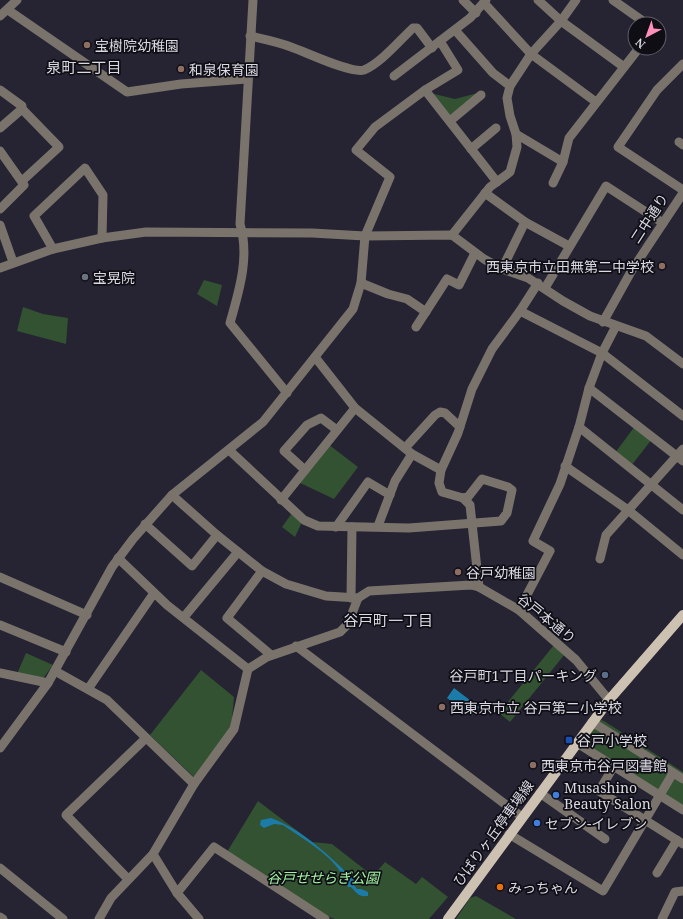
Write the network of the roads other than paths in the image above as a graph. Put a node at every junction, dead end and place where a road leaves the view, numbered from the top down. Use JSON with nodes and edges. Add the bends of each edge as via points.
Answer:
{"nodes":[{"id":1,"x":17,"y":0,"type":"edge"},
{"id":2,"x":253,"y":0,"type":"edge"},
{"id":3,"x":463,"y":0,"type":"edge"},
{"id":4,"x":538,"y":0,"type":"edge"},
{"id":5,"x":576,"y":0,"type":"edge"},
{"id":6,"x":613,"y":0,"type":"edge"},
{"id":7,"x":485,"y":1,"type":"edge"},
{"id":8,"x":8,"y":10,"type":"junction"},
{"id":9,"x":476,"y":13,"type":"junction"},
{"id":10,"x":0,"y":16,"type":"edge"},
{"id":11,"x":636,"y":16,"type":"edge"},
{"id":12,"x":561,"y":21,"type":"junction"},
{"id":13,"x":455,"y":30,"type":"junction"},
{"id":14,"x":250,"y":36,"type":"junction"},
{"id":15,"x":440,"y":41,"type":"junction"},
{"id":16,"x":432,"y":48,"type":"junction"},
{"id":17,"x":531,"y":54,"type":"junction"},
{"id":18,"x":633,"y":56,"type":"edge"},
{"id":19,"x":683,"y":64,"type":"edge"},
{"id":20,"x":624,"y":67,"type":"junction"},
{"id":21,"x":394,"y":76,"type":"dead end"},
{"id":22,"x":247,"y":79,"type":"junction"},
{"id":23,"x":510,"y":86,"type":"junction"},
{"id":24,"x":0,"y":90,"type":"edge"},
{"id":25,"x":425,"y":90,"type":"junction"},
{"id":26,"x":481,"y":95,"type":"dead end"},
{"id":27,"x":596,"y":102,"type":"junction"},
{"id":28,"x":22,"y":109,"type":"junction"},
{"id":29,"x":450,"y":122,"type":"junction"},
{"id":30,"x":0,"y":128,"type":"edge"},
{"id":31,"x":496,"y":128,"type":"dead end"},
{"id":32,"x":516,"y":134,"type":"junction"},
{"id":33,"x":471,"y":149,"type":"junction"},
{"id":34,"x":0,"y":151,"type":"edge"},
{"id":35,"x":563,"y":162,"type":"junction"},
{"id":36,"x":22,"y":181,"type":"junction"},
{"id":37,"x":496,"y":182,"type":"junction"},
{"id":38,"x":553,"y":183,"type":"dead end"},
{"id":39,"x":683,"y":191,"type":"edge"},
{"id":40,"x":485,"y":192,"type":"junction"},
{"id":41,"x":0,"y":209,"type":"edge"},
{"id":42,"x":525,"y":222,"type":"junction"},
{"id":43,"x":663,"y":224,"type":"junction"},
{"id":44,"x":0,"y":225,"type":"edge"},
{"id":45,"x":242,"y":232,"type":"junction"},
{"id":46,"x":452,"y":235,"type":"junction"},
{"id":47,"x":365,"y":236,"type":"junction"},
{"id":48,"x":102,"y":238,"type":"junction"},
{"id":49,"x":568,"y":246,"type":"junction"},
{"id":50,"x":53,"y":249,"type":"junction"},
{"id":51,"x":475,"y":253,"type":"junction"},
{"id":52,"x":13,"y":262,"type":"junction"},
{"id":53,"x":0,"y":268,"type":"edge"},
{"id":54,"x":502,"y":269,"type":"junction"},
{"id":55,"x":361,"y":283,"type":"junction"},
{"id":56,"x":542,"y":286,"type":"junction"},
{"id":57,"x":520,"y":311,"type":"junction"},
{"id":58,"x":426,"y":312,"type":"junction"},
{"id":59,"x":604,"y":322,"type":"junction"},
{"id":60,"x":616,"y":326,"type":"junction"},
{"id":61,"x":416,"y":327,"type":"dead end"},
{"id":62,"x":602,"y":353,"type":"junction"},
{"id":63,"x":315,"y":357,"type":"junction"},
{"id":64,"x":683,"y":364,"type":"edge"},
{"id":65,"x":589,"y":388,"type":"junction"},
{"id":66,"x":287,"y":393,"type":"junction"},
{"id":67,"x":355,"y":408,"type":"junction"},
{"id":68,"x":683,"y":416,"type":"edge"},
{"id":69,"x":460,"y":427,"type":"junction"},
{"id":70,"x":579,"y":427,"type":"junction"},
{"id":71,"x":337,"y":430,"type":"junction"},
{"id":72,"x":683,"y":449,"type":"edge"},
{"id":73,"x":229,"y":450,"type":"junction"},
{"id":74,"x":408,"y":451,"type":"junction"},
{"id":75,"x":680,"y":459,"type":"edge"},
{"id":76,"x":565,"y":466,"type":"junction"},
{"id":77,"x":305,"y":470,"type":"junction"},
{"id":78,"x":441,"y":470,"type":"junction"},
{"id":79,"x":651,"y":483,"type":"junction"},
{"id":80,"x":172,"y":494,"type":"junction"},
{"id":81,"x":390,"y":495,"type":"junction"},
{"id":82,"x":463,"y":498,"type":"junction"},
{"id":83,"x":281,"y":500,"type":"junction"},
{"id":84,"x":628,"y":510,"type":"junction"},
{"id":85,"x":683,"y":510,"type":"edge"},
{"id":86,"x":473,"y":523,"type":"junction"},
{"id":87,"x":145,"y":524,"type":"junction"},
{"id":88,"x":378,"y":526,"type":"junction"},
{"id":89,"x":336,"y":527,"type":"junction"},
{"id":90,"x":352,"y":527,"type":"junction"},
{"id":91,"x":217,"y":535,"type":"junction"},
{"id":92,"x":238,"y":552,"type":"junction"},
{"id":93,"x":683,"y":556,"type":"edge"},
{"id":94,"x":118,"y":558,"type":"junction"},
{"id":95,"x":600,"y":559,"type":"dead end"},
{"id":96,"x":262,"y":572,"type":"junction"},
{"id":97,"x":0,"y":577,"type":"edge"},
{"id":98,"x":479,"y":587,"type":"junction"},
{"id":99,"x":154,"y":593,"type":"junction"},
{"id":100,"x":354,"y":598,"type":"junction"},
{"id":101,"x":519,"y":610,"type":"junction"},
{"id":102,"x":87,"y":615,"type":"junction"},
{"id":103,"x":683,"y":615,"type":"edge"},
{"id":104,"x":184,"y":617,"type":"junction"},
{"id":105,"x":0,"y":625,"type":"edge"},
{"id":106,"x":296,"y":646,"type":"junction"},
{"id":107,"x":66,"y":652,"type":"junction"},
{"id":108,"x":272,"y":655,"type":"junction"},
{"id":109,"x":248,"y":669,"type":"junction"},
{"id":110,"x":55,"y":672,"type":"junction"},
{"id":111,"x":0,"y":673,"type":"edge"},
{"id":112,"x":48,"y":683,"type":"junction"},
{"id":113,"x":88,"y":689,"type":"junction"},
{"id":114,"x":608,"y":700,"type":"junction"},
{"id":115,"x":592,"y":722,"type":"junction"},
{"id":116,"x":146,"y":738,"type":"junction"},
{"id":117,"x":577,"y":743,"type":"junction"},
{"id":118,"x":0,"y":748,"type":"edge"},
{"id":119,"x":614,"y":766,"type":"junction"},
{"id":120,"x":674,"y":773,"type":"junction"},
{"id":121,"x":683,"y":779,"type":"edge"},
{"id":122,"x":194,"y":784,"type":"junction"},
{"id":123,"x":540,"y":793,"type":"junction"},
{"id":124,"x":661,"y":796,"type":"junction"},
{"id":125,"x":683,"y":810,"type":"edge"},
{"id":126,"x":522,"y":817,"type":"junction"},
{"id":127,"x":645,"y":821,"type":"junction"},
{"id":128,"x":509,"y":834,"type":"junction"},
{"id":129,"x":605,"y":839,"type":"dead end"},
{"id":130,"x":680,"y":842,"type":"edge"},
{"id":131,"x":153,"y":854,"type":"junction"},
{"id":132,"x":0,"y":868,"type":"edge"},
{"id":133,"x":657,"y":873,"type":"dead end"},
{"id":134,"x":128,"y":879,"type":"junction"},
{"id":135,"x":683,"y":891,"type":"edge"},
{"id":136,"x":177,"y":893,"type":"junction"},
{"id":137,"x":0,"y":917,"type":"edge"},
{"id":138,"x":3,"y":919,"type":"edge"},
{"id":139,"x":63,"y":919,"type":"edge"},
{"id":140,"x":99,"y":919,"type":"edge"},
{"id":141,"x":198,"y":919,"type":"edge"},
{"id":142,"x":326,"y":919,"type":"edge"},
{"id":143,"x":448,"y":919,"type":"edge"},
{"id":144,"x":662,"y":919,"type":"edge"}],
"edges":[{"from":1,"to":8,"type":"street"},
{"from":2,"to":14,"type":"street"},
{"from":3,"to":9,"type":"street"},
{"from":4,"to":12,"type":"street"},
{"from":5,"to":12,"type":"street"},
{"from":6,"to":11,"type":"street"},
{"from":7,"to":9,"type":"street"},
{"from":7,"to":17,"type":"street"},
{"from":8,"to":10,"type":"street"},
{"from":8,"to":22,"type":"street","via":[[127,92],[181,84]]},
{"from":9,"to":13,"type":"street"},
{"from":12,"to":17,"type":"street"},
{"from":12,"to":20,"type":"street"},
{"from":13,"to":15,"type":"street"},
{"from":13,"to":23,"type":"street","via":[[493,73]]},
{"from":14,"to":16,"type":"street","via":[[291,47],[359,71],[381,58],[413,28],[417,28]]},
{"from":14,"to":22,"type":"street"},
{"from":15,"to":16,"type":"street"},
{"from":15,"to":25,"type":"street","via":[[458,70]]},
{"from":16,"to":21,"type":"street"},
{"from":17,"to":23,"type":"street"},
{"from":17,"to":27,"type":"street"},
{"from":18,"to":20,"type":"street"},
{"from":19,"to":39,"type":"street","via":[[657,90],[618,147]]},
{"from":20,"to":27,"type":"street"},
{"from":22,"to":45,"type":"street","via":[[240,224]]},
{"from":23,"to":32,"type":"street","via":[[507,98]]},
{"from":24,"to":28,"type":"street","via":[[22,106]]},
{"from":25,"to":29,"type":"street"},
{"from":25,"to":47,"type":"street","via":[[375,127],[356,150],[390,177]]},
{"from":26,"to":29,"type":"street"},
{"from":27,"to":35,"type":"street","via":[[569,138]]},
{"from":28,"to":30,"type":"street"},
{"from":28,"to":36,"type":"street","via":[[59,147]]},
{"from":29,"to":33,"type":"street"},
{"from":31,"to":33,"type":"street"},
{"from":32,"to":35,"type":"street"},
{"from":32,"to":37,"type":"street","via":[[517,147],[510,172]]},
{"from":33,"to":37,"type":"street"},
{"from":34,"to":36,"type":"street"},
{"from":35,"to":38,"type":"street"},
{"from":36,"to":41,"type":"street","via":[[24,185]]},
{"from":37,"to":40,"type":"street"},
{"from":39,"to":43,"type":"street","name":"二中通り"},
{"from":40,"to":42,"type":"street"},
{"from":40,"to":46,"type":"street"},
{"from":42,"to":49,"type":"street"},
{"from":42,"to":54,"type":"street"},
{"from":43,"to":49,"type":"street","via":[[606,186]]},
{"from":43,"to":59,"type":"street","name":"二中通り","via":[[632,270]]},
{"from":44,"to":52,"type":"street"},
{"from":45,"to":47,"type":"street"},
{"from":45,"to":48,"type":"street","via":[[146,232]]},
{"from":45,"to":66,"type":"street","via":[[244,253],[241,282],[230,323]]},
{"from":46,"to":47,"type":"street"},
{"from":46,"to":51,"type":"street"},
{"from":47,"to":55,"type":"street"},
{"from":48,"to":50,"type":"street"},
{"from":48,"to":50,"type":"street","via":[[103,195],[85,168],[34,216]]},
{"from":49,"to":56,"type":"street"},
{"from":50,"to":52,"type":"street"},
{"from":51,"to":54,"type":"street"},
{"from":51,"to":58,"type":"street","via":[[459,285],[447,279]]},
{"from":52,"to":53,"type":"street"},
{"from":54,"to":56,"type":"street"},
{"from":55,"to":58,"type":"street","via":[[407,299]]},
{"from":55,"to":63,"type":"street","via":[[353,309]]},
{"from":56,"to":57,"type":"street"},
{"from":56,"to":59,"type":"street","via":[[563,301]]},
{"from":57,"to":62,"type":"street"},
{"from":57,"to":69,"type":"street","via":[[490,352],[472,389]]},
{"from":58,"to":61,"type":"street"},
{"from":59,"to":60,"type":"street"},
{"from":60,"to":62,"type":"street"},
{"from":60,"to":64,"type":"street","via":[[646,336]]},
{"from":62,"to":65,"type":"street"},
{"from":62,"to":68,"type":"street"},
{"from":63,"to":66,"type":"street"},
{"from":63,"to":67,"type":"street"},
{"from":65,"to":70,"type":"street"},
{"from":65,"to":75,"type":"street"},
{"from":66,"to":73,"type":"street","via":[[263,422]]},
{"from":67,"to":71,"type":"street"},
{"from":67,"to":74,"type":"street"},
{"from":69,"to":74,"type":"street","via":[[445,413],[440,412]]},
{"from":69,"to":78,"type":"street"},
{"from":70,"to":76,"type":"street"},
{"from":70,"to":79,"type":"street"},
{"from":71,"to":77,"type":"street"},
{"from":71,"to":77,"type":"street","via":[[321,418],[307,425],[284,451]]},
{"from":72,"to":75,"type":"street"},
{"from":73,"to":80,"type":"street"},
{"from":73,"to":83,"type":"street"},
{"from":74,"to":78,"type":"street"},
{"from":74,"to":81,"type":"street"},
{"from":75,"to":79,"type":"street"},
{"from":76,"to":84,"type":"street"},
{"from":76,"to":101,"type":"street","via":[[560,484],[533,541],[550,551]]},
{"from":77,"to":83,"type":"street"},
{"from":78,"to":82,"type":"street","via":[[439,483],[442,492]]},
{"from":79,"to":84,"type":"street"},
{"from":79,"to":85,"type":"street"},
{"from":80,"to":87,"type":"street"},
{"from":80,"to":91,"type":"street"},
{"from":81,"to":88,"type":"street"},
{"from":81,"to":89,"type":"street","via":[[368,482]]},
{"from":82,"to":86,"type":"street","via":[[470,505]]},
{"from":82,"to":86,"type":"street","via":[[468,496],[482,479],[512,490],[507,512],[501,521]]},
{"from":83,"to":89,"type":"street","via":[[304,520],[318,526]]},
{"from":84,"to":93,"type":"street"},
{"from":84,"to":95,"type":"street","via":[[606,535]]},
{"from":86,"to":88,"type":"street","via":[[409,528]]},
{"from":86,"to":98,"type":"street"},
{"from":87,"to":91,"type":"street","via":[[192,566]]},
{"from":87,"to":94,"type":"street"},
{"from":88,"to":90,"type":"street"},
{"from":89,"to":90,"type":"street"},
{"from":90,"to":100,"type":"street"},
{"from":91,"to":92,"type":"street"},
{"from":92,"to":96,"type":"street"},
{"from":92,"to":104,"type":"street"},
{"from":94,"to":99,"type":"street"},
{"from":94,"to":102,"type":"street"},
{"from":96,"to":100,"type":"street","via":[[286,584],[326,596]]},
{"from":96,"to":108,"type":"street","via":[[227,618]]},
{"from":97,"to":102,"type":"street"},
{"from":98,"to":100,"type":"street","name":"谷戸本通り","via":[[471,585],[369,591]]},
{"from":98,"to":101,"type":"street","name":"谷戸本通り"},
{"from":99,"to":104,"type":"street"},
{"from":99,"to":113,"type":"street"},
{"from":100,"to":106,"type":"street","via":[[348,624],[340,632]]},
{"from":101,"to":114,"type":"street","name":"谷戸本通り","via":[[576,660]]},
{"from":102,"to":107,"type":"street"},
{"from":103,"to":114,"type":"main road","name":"ひばりヶ丘停車場線"},
{"from":104,"to":109,"type":"street"},
{"from":105,"to":107,"type":"street"},
{"from":106,"to":108,"type":"street"},
{"from":106,"to":126,"type":"street"},
{"from":107,"to":110,"type":"street"},
{"from":108,"to":109,"type":"street"},
{"from":109,"to":122,"type":"street","via":[[234,729]]},
{"from":110,"to":112,"type":"street"},
{"from":110,"to":113,"type":"street"},
{"from":111,"to":112,"type":"street"},
{"from":112,"to":118,"type":"street"},
{"from":113,"to":116,"type":"street","via":[[106,700]]},
{"from":114,"to":115,"type":"main road","name":"ひばりヶ丘停車場線"},
{"from":115,"to":117,"type":"main road","name":"ひばりヶ丘停車場線"},
{"from":115,"to":120,"type":"street"},
{"from":116,"to":122,"type":"street"},
{"from":116,"to":134,"type":"street","via":[[66,815]]},
{"from":117,"to":119,"type":"street"},
{"from":117,"to":123,"type":"main road","name":"ひばりヶ丘停車場線"},
{"from":119,"to":124,"type":"street"},
{"from":119,"to":127,"type":"street","via":[[599,791]]},
{"from":120,"to":121,"type":"street"},
{"from":120,"to":124,"type":"street"},
{"from":122,"to":131,"type":"street"},
{"from":123,"to":126,"type":"main road","name":"ひばりヶ丘停車場線"},
{"from":123,"to":129,"type":"street"},
{"from":124,"to":125,"type":"street"},
{"from":124,"to":127,"type":"street"},
{"from":126,"to":128,"type":"main road","name":"ひばりヶ丘停車場線"},
{"from":127,"to":128,"type":"street","via":[[603,891]]},
{"from":127,"to":130,"type":"street"},
{"from":128,"to":143,"type":"main road","name":"ひばりヶ丘停車場線"},
{"from":130,"to":133,"type":"street"},
{"from":131,"to":134,"type":"street"},
{"from":131,"to":136,"type":"street"},
{"from":132,"to":139,"type":"street"},
{"from":134,"to":140,"type":"street","via":[[111,898]]},
{"from":135,"to":144,"type":"street","via":[[675,892]]},
{"from":136,"to":141,"type":"street"},
{"from":136,"to":142,"type":"street","via":[[214,847]]},
{"from":137,"to":138,"type":"street"}]}
